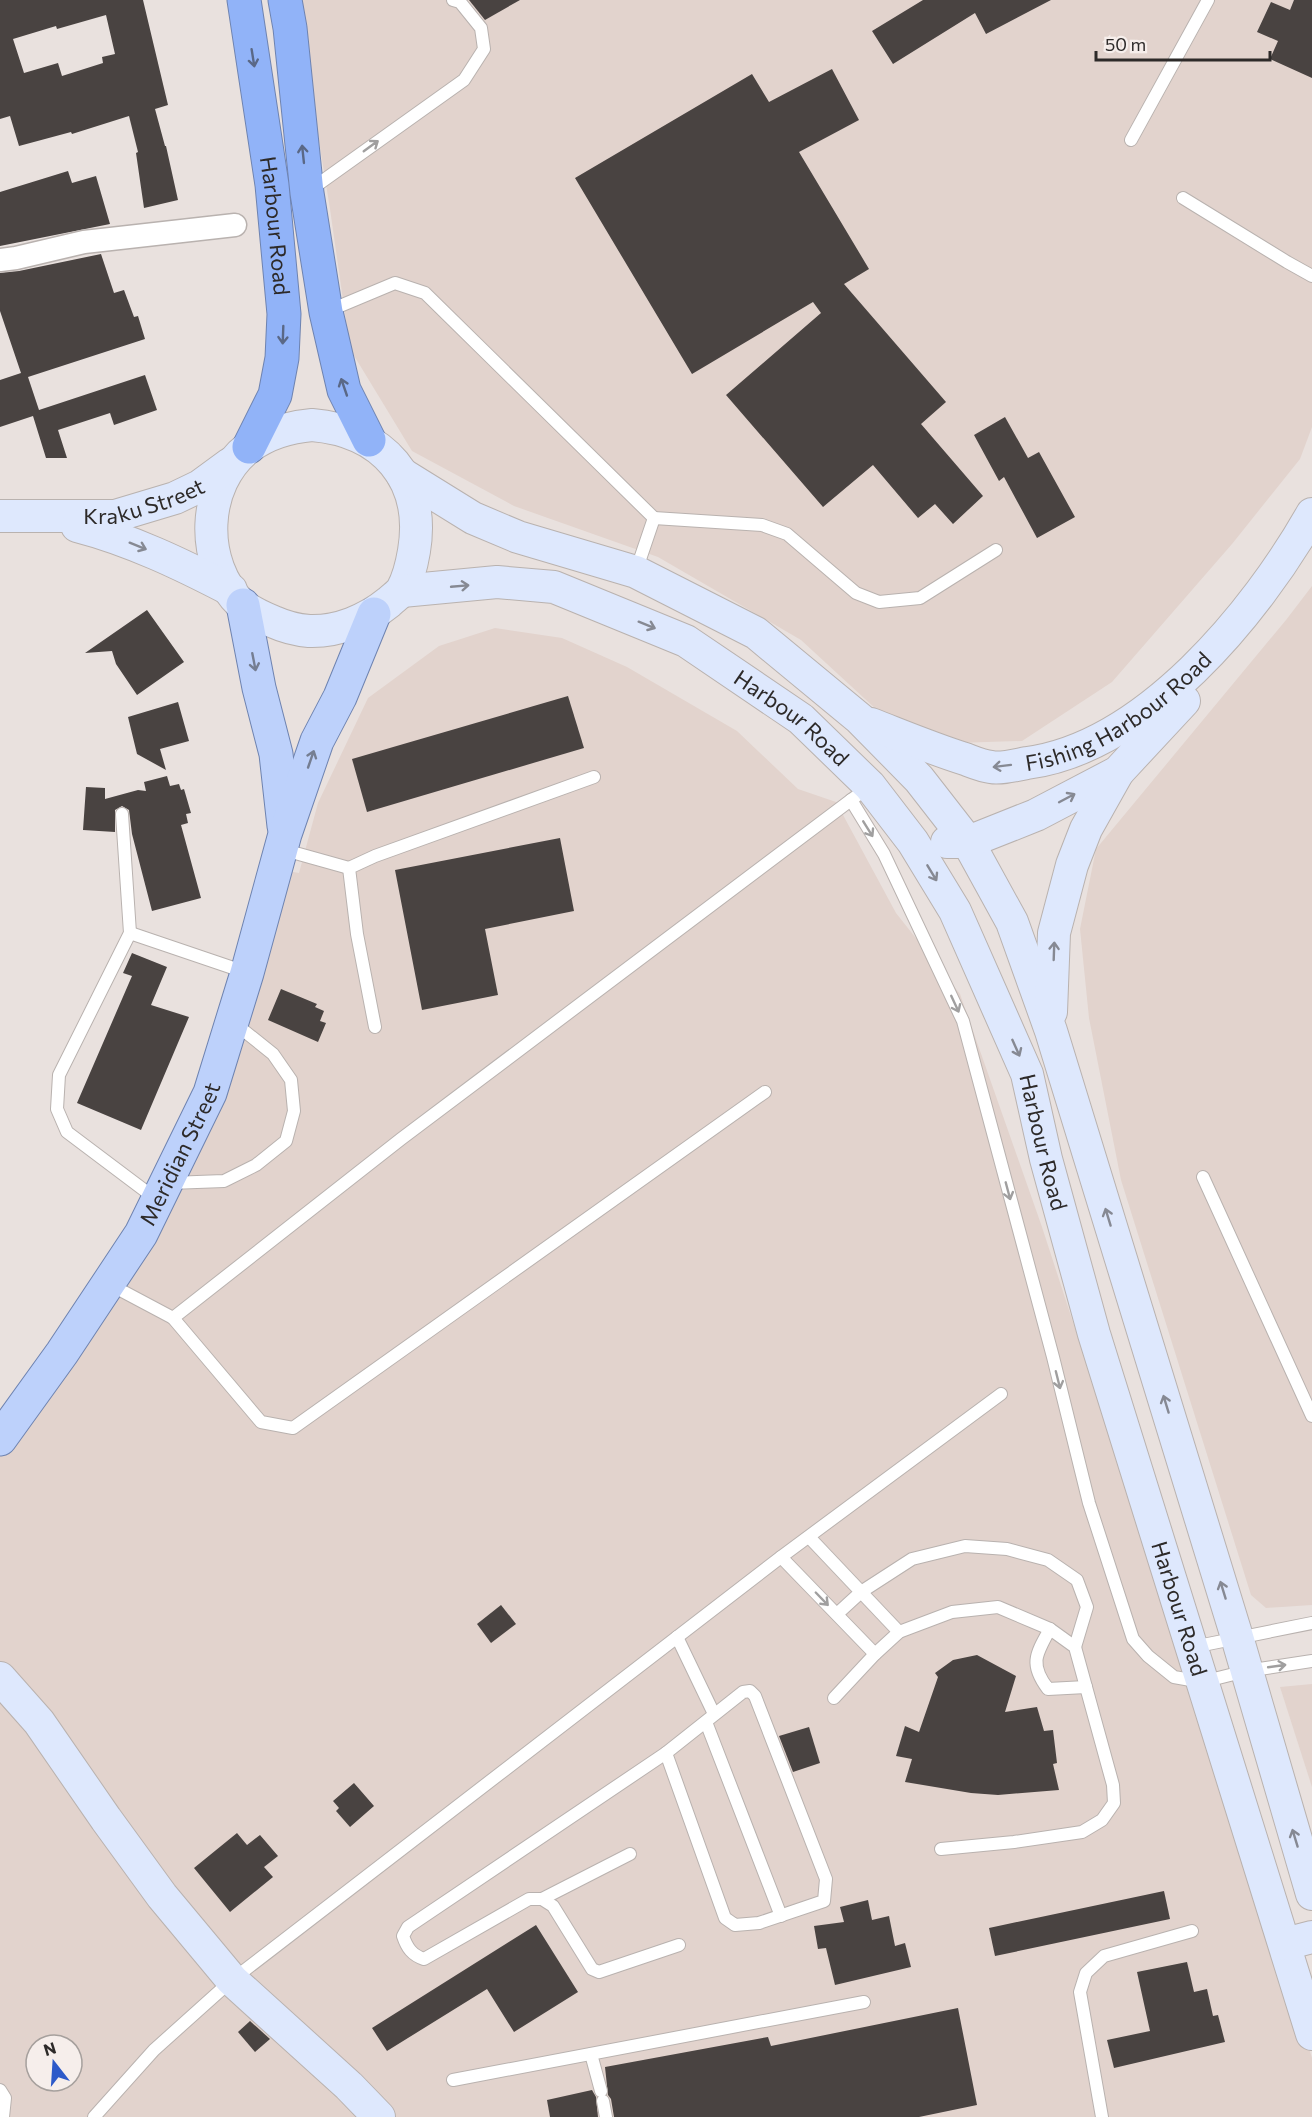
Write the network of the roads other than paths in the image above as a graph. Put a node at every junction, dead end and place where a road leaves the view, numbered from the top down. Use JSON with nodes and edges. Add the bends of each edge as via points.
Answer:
{"nodes":[{"id":1,"x":244,"y":0,"type":"edge"},
{"id":2,"x":285,"y":0,"type":"edge"},
{"id":3,"x":453,"y":0,"type":"edge"},
{"id":4,"x":1208,"y":0,"type":"edge"},
{"id":5,"x":1131,"y":140,"type":"dead end"},
{"id":6,"x":307,"y":193,"type":"junction"},
{"id":7,"x":1183,"y":198,"type":"dead end"},
{"id":8,"x":235,"y":225,"type":"dead end"},
{"id":9,"x":0,"y":260,"type":"edge"},
{"id":10,"x":1312,"y":276,"type":"edge"},
{"id":11,"x":326,"y":312,"type":"junction"},
{"id":12,"x":369,"y":440,"type":"junction"},
{"id":13,"x":242,"y":454,"type":"junction"},
{"id":14,"x":402,"y":474,"type":"junction"},
{"id":15,"x":1312,"y":514,"type":"edge"},
{"id":16,"x":0,"y":516,"type":"edge"},
{"id":17,"x":42,"y":517,"type":"junction"},
{"id":18,"x":654,"y":518,"type":"junction"},
{"id":19,"x":996,"y":549,"type":"dead end"},
{"id":20,"x":1312,"y":551,"type":"edge"},
{"id":21,"x":636,"y":572,"type":"junction"},
{"id":22,"x":402,"y":591,"type":"junction"},
{"id":23,"x":237,"y":597,"type":"junction"},
{"id":24,"x":374,"y":614,"type":"junction"},
{"id":25,"x":860,"y":719,"type":"junction"},
{"id":26,"x":1118,"y":772,"type":"junction"},
{"id":27,"x":594,"y":777,"type":"dead end"},
{"id":28,"x":860,"y":793,"type":"junction"},
{"id":29,"x":122,"y":814,"type":"dead end"},
{"id":30,"x":282,"y":841,"type":"junction"},
{"id":31,"x":913,"y":842,"type":"junction"},
{"id":32,"x":968,"y":842,"type":"junction"},
{"id":33,"x":350,"y":868,"type":"junction"},
{"id":34,"x":129,"y":933,"type":"junction"},
{"id":35,"x":247,"y":973,"type":"junction"},
{"id":36,"x":232,"y":1021,"type":"junction"},
{"id":37,"x":375,"y":1027,"type":"dead end"},
{"id":38,"x":1051,"y":1031,"type":"junction"},
{"id":39,"x":765,"y":1092,"type":"dead end"},
{"id":40,"x":1203,"y":1177,"type":"dead end"},
{"id":41,"x":161,"y":1192,"type":"junction"},
{"id":42,"x":108,"y":1284,"type":"junction"},
{"id":43,"x":173,"y":1318,"type":"junction"},
{"id":44,"x":1001,"y":1394,"type":"dead end"},
{"id":45,"x":1312,"y":1416,"type":"edge"},
{"id":46,"x":0,"y":1439,"type":"edge"},
{"id":47,"x":809,"y":1537,"type":"junction"},
{"id":48,"x":781,"y":1557,"type":"junction"},
{"id":49,"x":861,"y":1592,"type":"junction"},
{"id":50,"x":837,"y":1614,"type":"junction"},
{"id":51,"x":1312,"y":1623,"type":"edge"},
{"id":52,"x":1050,"y":1629,"type":"junction"},
{"id":53,"x":899,"y":1632,"type":"junction"},
{"id":54,"x":677,"y":1637,"type":"junction"},
{"id":55,"x":1238,"y":1637,"type":"junction"},
{"id":56,"x":1075,"y":1647,"type":"junction"},
{"id":57,"x":1191,"y":1647,"type":"junction"},
{"id":58,"x":874,"y":1654,"type":"junction"},
{"id":59,"x":1312,"y":1661,"type":"edge"},
{"id":60,"x":1246,"y":1671,"type":"junction"},
{"id":61,"x":0,"y":1678,"type":"edge"},
{"id":62,"x":1202,"y":1682,"type":"junction"},
{"id":63,"x":1086,"y":1687,"type":"junction"},
{"id":64,"x":834,"y":1698,"type":"dead end"},
{"id":65,"x":710,"y":1718,"type":"junction"},
{"id":66,"x":666,"y":1753,"type":"junction"},
{"id":67,"x":941,"y":1849,"type":"dead end"},
{"id":68,"x":630,"y":1854,"type":"dead end"},
{"id":69,"x":1312,"y":1894,"type":"edge"},
{"id":70,"x":542,"y":1899,"type":"junction"},
{"id":71,"x":781,"y":1916,"type":"junction"},
{"id":72,"x":1192,"y":1931,"type":"dead end"},
{"id":73,"x":1298,"y":1940,"type":"edge"},
{"id":74,"x":679,"y":1946,"type":"dead end"},
{"id":75,"x":232,"y":1980,"type":"junction"},
{"id":76,"x":864,"y":2002,"type":"dead end"},
{"id":77,"x":1312,"y":2034,"type":"edge"},
{"id":78,"x":591,"y":2054,"type":"junction"},
{"id":79,"x":453,"y":2080,"type":"dead end"},
{"id":80,"x":349,"y":2086,"type":"junction"},
{"id":81,"x":0,"y":2090,"type":"edge"},
{"id":82,"x":3,"y":2117,"type":"edge"},
{"id":83,"x":94,"y":2117,"type":"edge"},
{"id":84,"x":369,"y":2117,"type":"edge"},
{"id":85,"x":379,"y":2117,"type":"edge"},
{"id":86,"x":606,"y":2117,"type":"edge"},
{"id":87,"x":1102,"y":2117,"type":"edge"}],
"edges":[{"from":1,"to":13,"type":"highway","name":"Harbour Road","one_way":true,"via":[[272,185],[284,314],[275,395]]},
{"from":6,"to":2,"type":"highway","name":"Harbour Road","one_way":true},
{"from":6,"to":3,"type":"lane","one_way":true,"via":[[464,80],[484,49],[481,28],[460,2]]},
{"from":4,"to":5,"type":"lane"},
{"from":6,"to":11,"type":"highway","name":"Harbour Road"},
{"from":7,"to":10,"type":"lane"},
{"from":8,"to":9,"type":"street","via":[[84,242]]},
{"from":12,"to":11,"type":"highway","name":"Harbour Road","one_way":true,"via":[[344,390]]},
{"from":11,"to":18,"type":"lane","via":[[395,283],[425,293]]},
{"from":12,"to":13,"type":"main road","via":[[332,426],[292,427],[274,433]]},
{"from":12,"to":14,"type":"main road"},
{"from":13,"to":17,"type":"main road","name":"Kraku Street","via":[[200,486],[115,516]]},
{"from":13,"to":23,"type":"main road","via":[[220,483],[211,529],[217,565]]},
{"from":14,"to":21,"type":"main road","name":"Harbour Road","via":[[472,518],[518,537]]},
{"from":14,"to":22,"type":"main road","via":[[414,501],[417,530]]},
{"from":15,"to":25,"type":"main road","name":"Fishing Harbour Road","one_way":true,"via":[[1241,619],[1193,671],[1142,714],[1102,739],[1041,761],[992,768]]},
{"from":16,"to":17,"type":"main road","name":"Kraku Street"},
{"from":17,"to":23,"type":"main road","name":"Kraku Street","one_way":true,"via":[[110,535],[183,566]]},
{"from":18,"to":19,"type":"lane","via":[[762,525],[788,534],[856,593],[879,602],[920,598]]},
{"from":18,"to":21,"type":"lane"},
{"from":20,"to":26,"type":"main road","name":"Fishing Harbour Road","via":[[1248,632]]},
{"from":21,"to":25,"type":"main road","name":"Harbour Road","via":[[756,633]]},
{"from":22,"to":24,"type":"main road"},
{"from":22,"to":28,"type":"main road","name":"Harbour Road","one_way":true,"via":[[497,582],[554,587],[686,641],[801,719]]},
{"from":23,"to":24,"type":"main road","via":[[265,618],[309,631],[332,629]]},
{"from":23,"to":30,"type":"main road","name":"Meridian Street","one_way":true,"via":[[276,754]]},
{"from":30,"to":24,"type":"main road","name":"Meridian Street","one_way":true,"via":[[317,741]]},
{"from":25,"to":32,"type":"main road","name":"Harbour Road","via":[[919,779]]},
{"from":32,"to":26,"type":"main road","name":"Fishing Harbour Road","one_way":true,"via":[[1035,815]]},
{"from":38,"to":26,"type":"main road","one_way":true,"via":[[1054,933],[1086,829]]},
{"from":27,"to":33,"type":"lane"},
{"from":28,"to":31,"type":"main road","name":"Harbour Road"},
{"from":28,"to":43,"type":"lane","via":[[401,1139]]},
{"from":28,"to":62,"type":"lane","one_way":true,"via":[[884,854],[963,1021],[1089,1503],[1133,1639],[1174,1677]]},
{"from":29,"to":34,"type":"lane"},
{"from":30,"to":33,"type":"lane"},
{"from":30,"to":35,"type":"main road","name":"Meridian Street"},
{"from":31,"to":32,"type":"main road","name":"Fishing Harbour Road"},
{"from":31,"to":57,"type":"main road","name":"Harbour Road","one_way":true,"via":[[955,911],[1027,1074],[1094,1334]]},
{"from":32,"to":38,"type":"main road","name":"Harbour Road","via":[[1012,922]]},
{"from":33,"to":37,"type":"lane","via":[[357,934]]},
{"from":34,"to":35,"type":"lane"},
{"from":34,"to":41,"type":"lane","via":[[59,1075],[57,1109],[67,1132]]},
{"from":35,"to":36,"type":"main road","name":"Meridian Street"},
{"from":36,"to":41,"type":"main road","name":"Meridian Street","via":[[210,1093]]},
{"from":36,"to":41,"type":"lane","via":[[273,1054],[291,1080],[294,1111],[286,1141],[256,1165],[224,1181]]},
{"from":55,"to":38,"type":"main road","name":"Harbour Road","one_way":true},
{"from":39,"to":43,"type":"lane","via":[[293,1428],[261,1422]]},
{"from":40,"to":45,"type":"lane"},
{"from":41,"to":42,"type":"main road","name":"Meridian Street","via":[[141,1234]]},
{"from":42,"to":43,"type":"lane"},
{"from":42,"to":46,"type":"main road","name":"Meridian Street"},
{"from":44,"to":47,"type":"lane"},
{"from":47,"to":48,"type":"lane"},
{"from":47,"to":49,"type":"lane"},
{"from":48,"to":50,"type":"lane","one_way":true},
{"from":48,"to":54,"type":"lane"},
{"from":49,"to":50,"type":"lane"},
{"from":49,"to":53,"type":"lane"},
{"from":49,"to":56,"type":"lane","via":[[912,1559],[965,1546],[1007,1549],[1048,1560],[1077,1580],[1087,1607]]},
{"from":50,"to":58,"type":"lane"},
{"from":51,"to":55,"type":"lane"},
{"from":52,"to":53,"type":"lane","via":[[998,1607],[952,1612]]},
{"from":52,"to":56,"type":"lane"},
{"from":52,"to":63,"type":"lane","via":[[1036,1655],[1038,1675],[1048,1689]]},
{"from":53,"to":58,"type":"lane"},
{"from":54,"to":65,"type":"lane"},
{"from":54,"to":75,"type":"lane"},
{"from":55,"to":57,"type":"lane"},
{"from":55,"to":60,"type":"main road","name":"Harbour Road"},
{"from":56,"to":63,"type":"lane"},
{"from":57,"to":62,"type":"main road","name":"Harbour Road"},
{"from":58,"to":64,"type":"lane"},
{"from":60,"to":59,"type":"lane","one_way":true},
{"from":60,"to":62,"type":"lane"},
{"from":69,"to":60,"type":"main road","name":"Harbour Road","one_way":true},
{"from":61,"to":75,"type":"main road","via":[[39,1722],[162,1896]]},
{"from":62,"to":73,"type":"main road","name":"Harbour Road"},
{"from":63,"to":67,"type":"lane","via":[[1113,1785],[1114,1803],[1102,1820],[1082,1832]]},
{"from":65,"to":66,"type":"lane"},
{"from":65,"to":71,"type":"lane"},
{"from":65,"to":71,"type":"lane","via":[[742,1692],[750,1691],[755,1696],[826,1879],[824,1901]]},
{"from":66,"to":70,"type":"lane","via":[[408,1927],[403,1936],[414,1955],[424,1959],[530,1899]]},
{"from":66,"to":71,"type":"lane","via":[[725,1918],[735,1925]]},
{"from":68,"to":70,"type":"lane"},
{"from":70,"to":74,"type":"lane","via":[[553,1906],[592,1970],[599,1972]]},
{"from":72,"to":87,"type":"lane","via":[[1104,1956],[1086,1973],[1080,1992]]},
{"from":73,"to":77,"type":"main road","name":"Harbour Road"},
{"from":75,"to":80,"type":"main road"},
{"from":75,"to":83,"type":"lane","via":[[153,2050]]},
{"from":76,"to":78,"type":"lane"},
{"from":78,"to":79,"type":"lane"},
{"from":78,"to":86,"type":"lane"},
{"from":80,"to":84,"type":"main road"},
{"from":80,"to":85,"type":"main road"},
{"from":81,"to":82,"type":"lane","via":[[5,2098]]}]}
